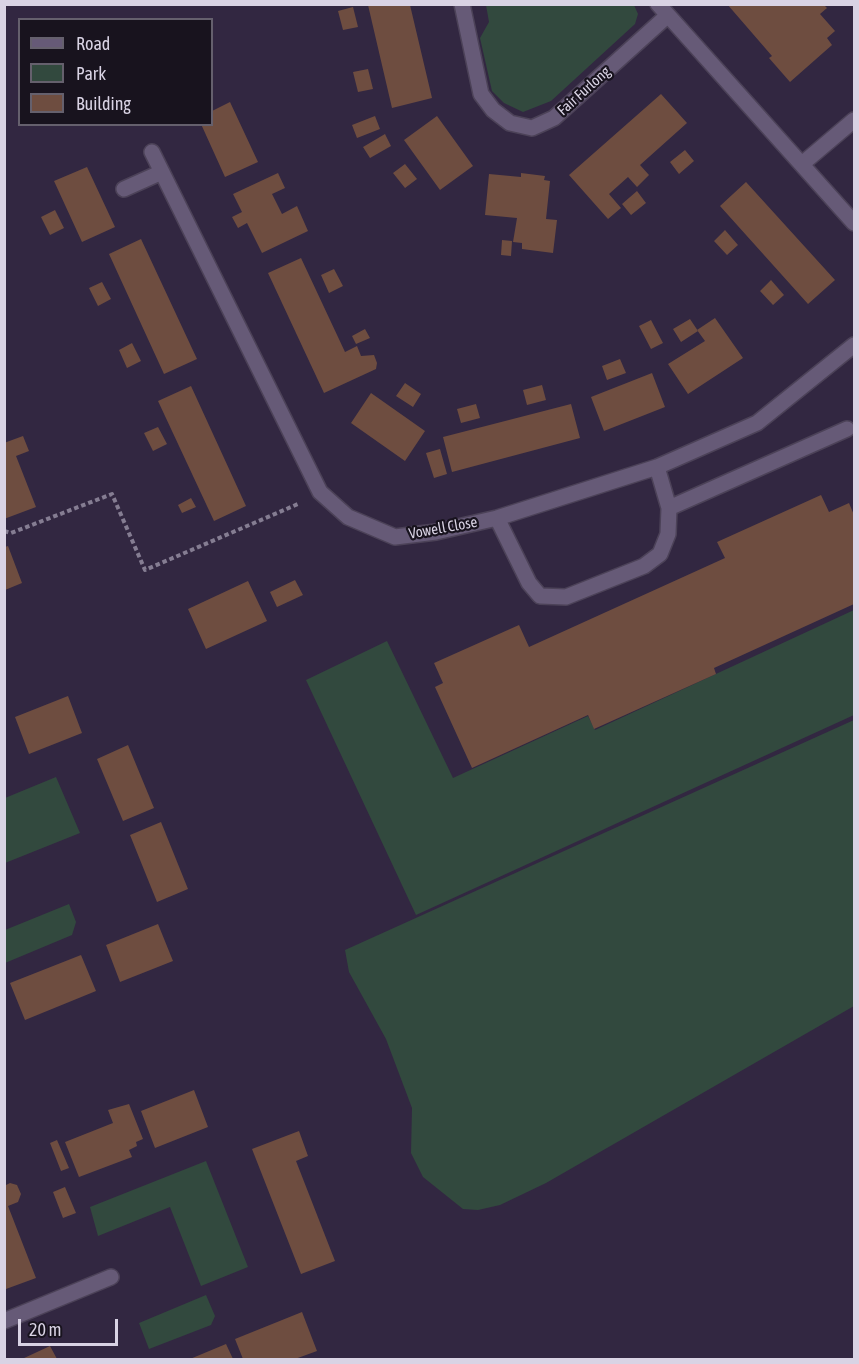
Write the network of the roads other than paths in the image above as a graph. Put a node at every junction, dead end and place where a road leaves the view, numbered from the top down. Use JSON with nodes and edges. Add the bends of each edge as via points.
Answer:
{"nodes":[{"id":1,"x":462,"y":4,"type":"edge"},
{"id":2,"x":662,"y":10,"type":"edge"},
{"id":3,"x":855,"y":120,"type":"edge"},
{"id":4,"x":152,"y":152,"type":"dead end"},
{"id":5,"x":802,"y":164,"type":"junction"},
{"id":6,"x":162,"y":172,"type":"junction"},
{"id":7,"x":124,"y":189,"type":"dead end"},
{"id":8,"x":855,"y":223,"type":"edge"},
{"id":9,"x":855,"y":345,"type":"edge"},
{"id":10,"x":847,"y":429,"type":"dead end"},
{"id":11,"x":657,"y":466,"type":"junction"},
{"id":12,"x":669,"y":508,"type":"junction"},
{"id":13,"x":496,"y":518,"type":"junction"},
{"id":14,"x":111,"y":1277,"type":"dead end"},
{"id":15,"x":4,"y":1321,"type":"edge"}],
"edges":[{"from":1,"to":2,"type":"street","name":"Fair Furlong","via":[[481,94],[493,111],[510,123],[532,128],[554,118]]},
{"from":2,"to":5,"type":"street","name":"Fair Furlong"},
{"from":3,"to":5,"type":"street"},
{"from":4,"to":6,"type":"street","name":"Vowell Close"},
{"from":5,"to":8,"type":"street","name":"Fair Furlong"},
{"from":6,"to":7,"type":"street"},
{"from":6,"to":13,"type":"street","name":"Vowell Close","via":[[320,492],[348,517],[395,537]]},
{"from":9,"to":11,"type":"street","name":"Vowell Close","via":[[757,423]]},
{"from":10,"to":12,"type":"street"},
{"from":11,"to":12,"type":"street"},
{"from":11,"to":13,"type":"street","name":"Vowell Close"},
{"from":12,"to":13,"type":"street","via":[[668,534],[660,554],[644,566],[566,597],[540,596],[529,583]]},
{"from":14,"to":15,"type":"street"}]}
